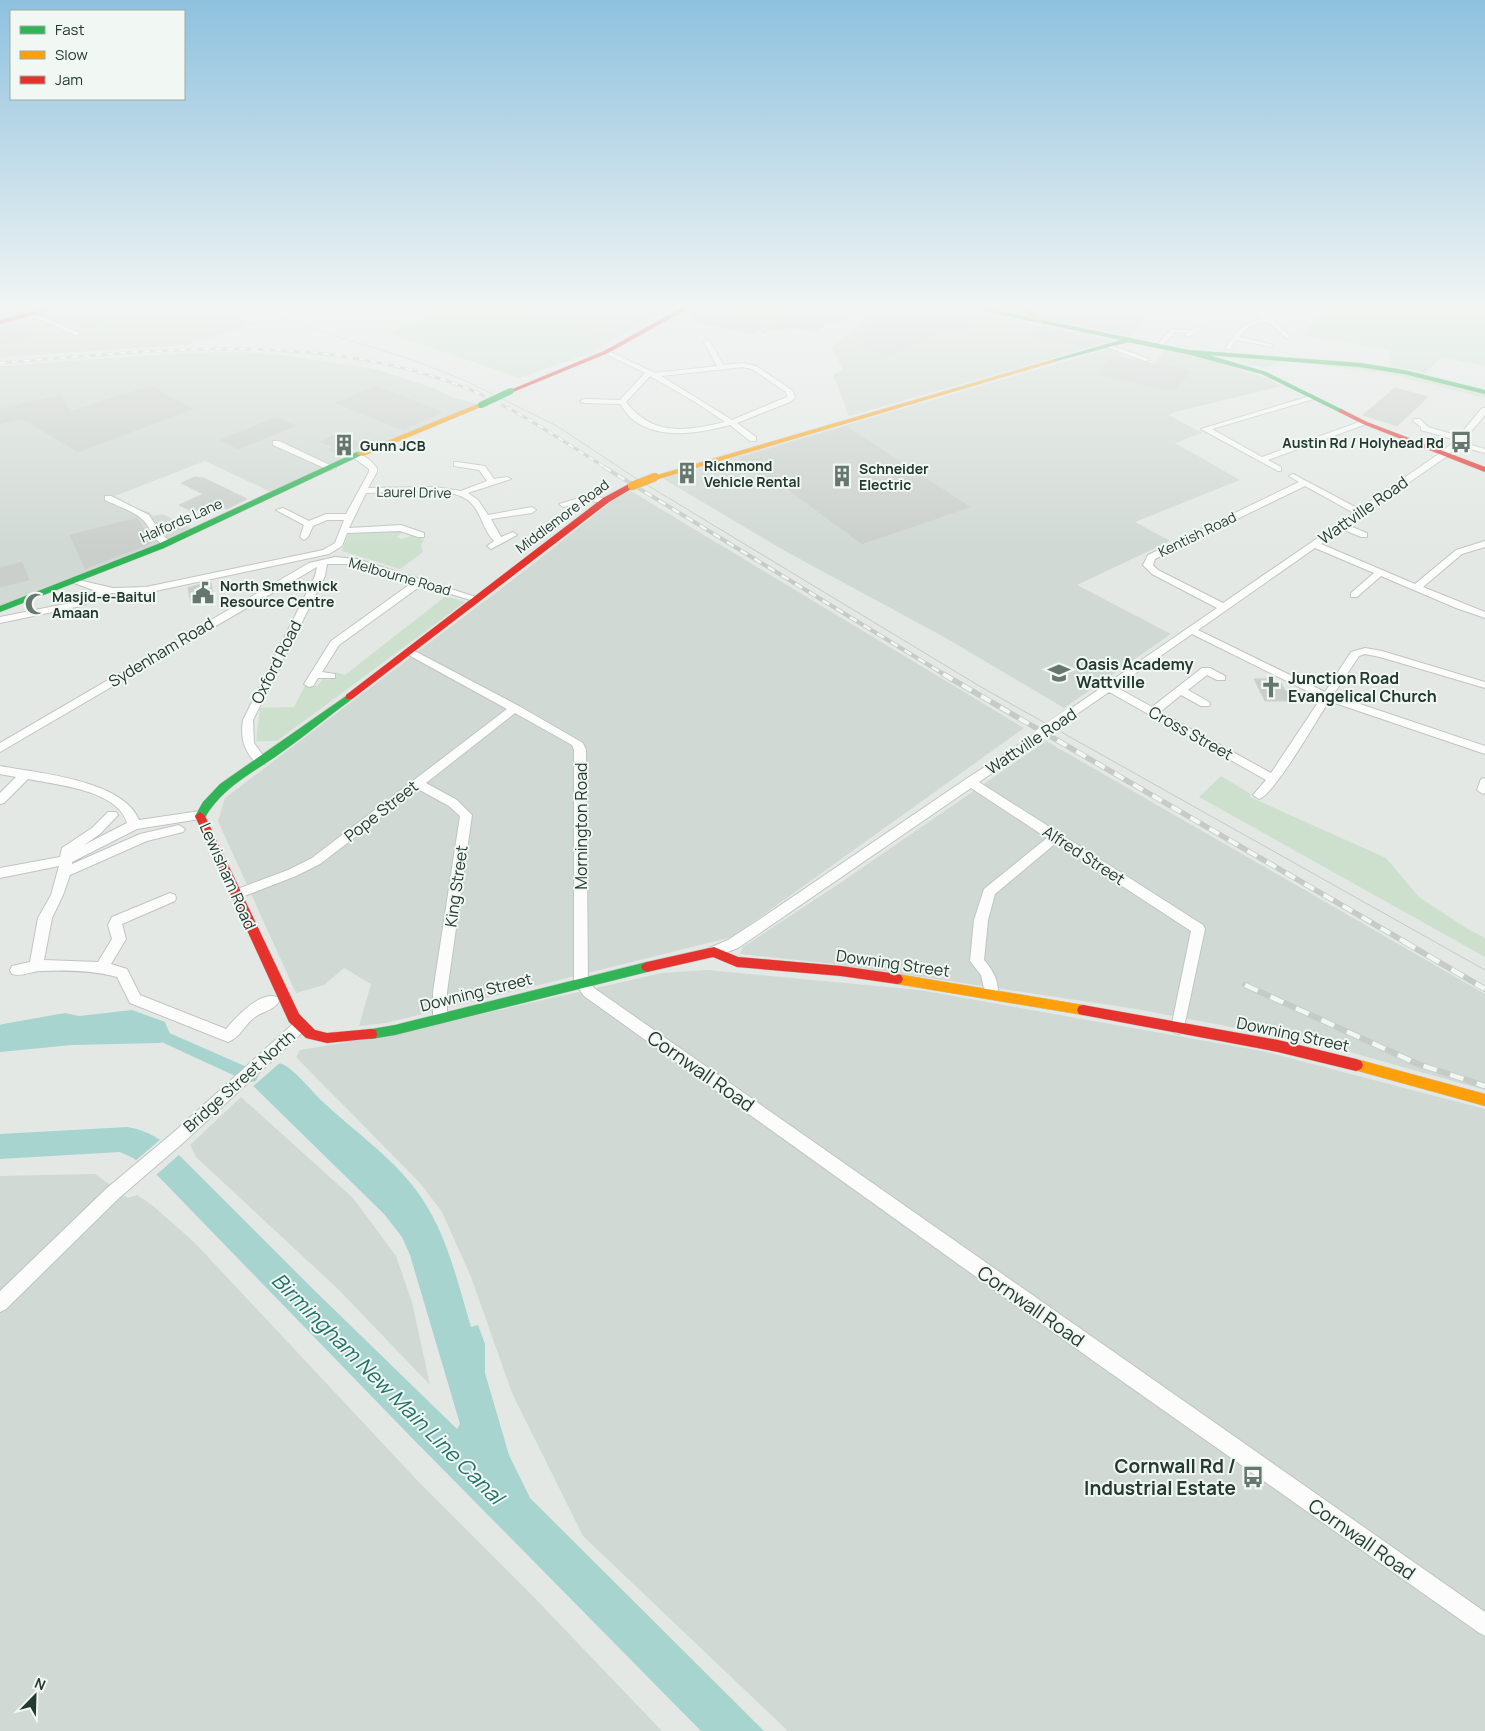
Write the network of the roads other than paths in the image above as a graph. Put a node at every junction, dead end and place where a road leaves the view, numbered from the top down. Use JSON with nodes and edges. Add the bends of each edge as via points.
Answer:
{"nodes":[{"id":1,"x":520,"y":387,"type":"edge"},
{"id":2,"x":635,"y":387,"type":"edge"},
{"id":3,"x":677,"y":387,"type":"edge"},
{"id":4,"x":783,"y":387,"type":"edge"},
{"id":5,"x":967,"y":387,"type":"edge"},
{"id":6,"x":1291,"y":387,"type":"edge"},
{"id":7,"x":1430,"y":387,"type":"edge"},
{"id":8,"x":1463,"y":387,"type":"edge"},
{"id":9,"x":1485,"y":392,"type":"edge"},
{"id":10,"x":1313,"y":398,"type":"junction"},
{"id":11,"x":1485,"y":400,"type":"edge"},
{"id":12,"x":584,"y":401,"type":"dead end"},
{"id":13,"x":622,"y":402,"type":"junction"},
{"id":14,"x":1485,"y":410,"type":"edge"},
{"id":15,"x":1417,"y":422,"type":"dead end"},
{"id":16,"x":1365,"y":423,"type":"junction"},
{"id":17,"x":733,"y":424,"type":"junction"},
{"id":18,"x":753,"y":439,"type":"dead end"},
{"id":19,"x":1459,"y":441,"type":"junction"},
{"id":20,"x":276,"y":443,"type":"dead end"},
{"id":21,"x":1485,"y":451,"type":"edge"},
{"id":22,"x":1443,"y":455,"type":"junction"},
{"id":23,"x":357,"y":456,"type":"junction"},
{"id":24,"x":1262,"y":460,"type":"junction"},
{"id":25,"x":455,"y":464,"type":"dead end"},
{"id":26,"x":332,"y":468,"type":"junction"},
{"id":27,"x":1278,"y":469,"type":"dead end"},
{"id":28,"x":1485,"y":470,"type":"edge"},
{"id":29,"x":1293,"y":476,"type":"dead end"},
{"id":30,"x":507,"y":479,"type":"dead end"},
{"id":31,"x":492,"y":482,"type":"junction"},
{"id":32,"x":1304,"y":483,"type":"junction"},
{"id":33,"x":363,"y":491,"type":"junction"},
{"id":34,"x":462,"y":493,"type":"junction"},
{"id":35,"x":108,"y":498,"type":"dead end"},
{"id":36,"x":606,"y":500,"type":"junction"},
{"id":37,"x":563,"y":504,"type":"dead end"},
{"id":38,"x":298,"y":507,"type":"dead end"},
{"id":39,"x":532,"y":510,"type":"dead end"},
{"id":40,"x":1358,"y":512,"type":"junction"},
{"id":41,"x":349,"y":517,"type":"junction"},
{"id":42,"x":484,"y":518,"type":"junction"},
{"id":43,"x":309,"y":524,"type":"junction"},
{"id":44,"x":1340,"y":526,"type":"junction"},
{"id":45,"x":343,"y":531,"type":"junction"},
{"id":46,"x":513,"y":535,"type":"dead end"},
{"id":47,"x":1364,"y":535,"type":"dead end"},
{"id":48,"x":304,"y":537,"type":"dead end"},
{"id":49,"x":398,"y":538,"type":"dead end"},
{"id":50,"x":502,"y":541,"type":"junction"},
{"id":51,"x":167,"y":543,"type":"junction"},
{"id":52,"x":1314,"y":544,"type":"junction"},
{"id":53,"x":1485,"y":544,"type":"edge"},
{"id":54,"x":492,"y":546,"type":"dead end"},
{"id":55,"x":323,"y":562,"type":"junction"},
{"id":56,"x":1380,"y":572,"type":"junction"},
{"id":57,"x":89,"y":576,"type":"junction"},
{"id":58,"x":77,"y":581,"type":"junction"},
{"id":59,"x":420,"y":582,"type":"junction"},
{"id":60,"x":1416,"y":588,"type":"junction"},
{"id":61,"x":105,"y":590,"type":"junction"},
{"id":62,"x":1354,"y":594,"type":"dead end"},
{"id":63,"x":477,"y":599,"type":"junction"},
{"id":64,"x":1225,"y":608,"type":"junction"},
{"id":65,"x":1485,"y":615,"type":"edge"},
{"id":66,"x":2,"y":616,"type":"edge"},
{"id":67,"x":1191,"y":630,"type":"junction"},
{"id":68,"x":409,"y":651,"type":"junction"},
{"id":69,"x":315,"y":675,"type":"junction"},
{"id":70,"x":331,"y":676,"type":"dead end"},
{"id":71,"x":1221,"y":678,"type":"dead end"},
{"id":72,"x":309,"y":684,"type":"dead end"},
{"id":73,"x":1485,"y":685,"type":"edge"},
{"id":74,"x":1109,"y":688,"type":"junction"},
{"id":75,"x":1180,"y":690,"type":"junction"},
{"id":76,"x":1325,"y":696,"type":"junction"},
{"id":77,"x":1205,"y":704,"type":"dead end"},
{"id":78,"x":515,"y":708,"type":"junction"},
{"id":79,"x":1153,"y":712,"type":"junction"},
{"id":80,"x":0,"y":748,"type":"edge"},
{"id":81,"x":1485,"y":750,"type":"edge"},
{"id":82,"x":261,"y":761,"type":"junction"},
{"id":83,"x":0,"y":770,"type":"edge"},
{"id":84,"x":25,"y":775,"type":"junction"},
{"id":85,"x":1273,"y":779,"type":"junction"},
{"id":86,"x":970,"y":782,"type":"junction"},
{"id":87,"x":416,"y":783,"type":"junction"},
{"id":88,"x":1259,"y":795,"type":"dead end"},
{"id":89,"x":0,"y":800,"type":"edge"},
{"id":90,"x":200,"y":815,"type":"junction"},
{"id":91,"x":112,"y":816,"type":"dead end"},
{"id":92,"x":134,"y":825,"type":"junction"},
{"id":93,"x":179,"y":829,"type":"dead end"},
{"id":94,"x":1056,"y":837,"type":"junction"},
{"id":95,"x":65,"y":866,"type":"junction"},
{"id":96,"x":0,"y":873,"type":"edge"},
{"id":97,"x":237,"y":894,"type":"junction"},
{"id":98,"x":170,"y":898,"type":"dead end"},
{"id":99,"x":714,"y":952,"type":"junction"},
{"id":100,"x":36,"y":966,"type":"junction"},
{"id":101,"x":102,"y":967,"type":"junction"},
{"id":102,"x":17,"y":970,"type":"dead end"},
{"id":103,"x":581,"y":982,"type":"junction"},
{"id":104,"x":991,"y":993,"type":"junction"},
{"id":105,"x":272,"y":1001,"type":"dead end"},
{"id":106,"x":440,"y":1017,"type":"junction"},
{"id":107,"x":300,"y":1026,"type":"junction"},
{"id":108,"x":1178,"y":1028,"type":"junction"},
{"id":109,"x":1485,"y":1100,"type":"edge"},
{"id":110,"x":0,"y":1303,"type":"edge"},
{"id":111,"x":1485,"y":1625,"type":"edge"}],
"edges":[{"from":1,"to":23,"type":"main road","name":"Halfords Lane","bridge":true},
{"from":2,"to":13,"type":"street"},
{"from":3,"to":17,"type":"street"},
{"from":4,"to":17,"type":"street","via":[[791,395],[787,401]]},
{"from":5,"to":36,"type":"main road","name":"Middlemore Road","bridge":true,"via":[[656,477]]},
{"from":6,"to":10,"type":"main road"},
{"from":7,"to":11,"type":"main road"},
{"from":8,"to":9,"type":"main road"},
{"from":10,"to":16,"type":"main road"},
{"from":10,"to":24,"type":"street","via":[[1205,428]]},
{"from":12,"to":13,"type":"street"},
{"from":13,"to":17,"type":"street","via":[[635,420],[660,429],[696,431]]},
{"from":14,"to":19,"type":"street","name":"Wattville Road"},
{"from":15,"to":19,"type":"street","via":[[1424,428]]},
{"from":16,"to":22,"type":"main road"},
{"from":16,"to":24,"type":"street"},
{"from":17,"to":18,"type":"street"},
{"from":19,"to":21,"type":"street"},
{"from":19,"to":22,"type":"street","name":"Wattville Road"},
{"from":20,"to":26,"type":"street"},
{"from":22,"to":28,"type":"main road"},
{"from":22,"to":40,"type":"street","name":"Wattville Road"},
{"from":23,"to":26,"type":"main road","name":"Halfords Lane"},
{"from":23,"to":33,"type":"street","via":[[373,468]]},
{"from":24,"to":27,"type":"street"},
{"from":25,"to":31,"type":"street","via":[[482,468]]},
{"from":26,"to":51,"type":"main road","name":"Halfords Lane"},
{"from":29,"to":32,"type":"street"},
{"from":30,"to":31,"type":"street"},
{"from":31,"to":34,"type":"street"},
{"from":32,"to":40,"type":"street"},
{"from":32,"to":64,"type":"street","name":"Kentish Road","via":[[1151,558],[1148,565],[1155,572]]},
{"from":33,"to":34,"type":"street","name":"Laurel Drive"},
{"from":33,"to":41,"type":"street"},
{"from":34,"to":42,"type":"street","name":"Laurel Drive","via":[[477,504]]},
{"from":35,"to":51,"type":"street","via":[[146,516],[159,538]]},
{"from":36,"to":37,"type":"street","via":[[590,498]]},
{"from":36,"to":63,"type":"main road","name":"Middlemore Road"},
{"from":38,"to":43,"type":"street","via":[[284,511]]},
{"from":39,"to":42,"type":"street"},
{"from":40,"to":44,"type":"street","name":"Wattville Road"},
{"from":41,"to":43,"type":"street","via":[[326,517]]},
{"from":41,"to":45,"type":"street"},
{"from":42,"to":50,"type":"street","name":"Laurel Drive","via":[[496,538]]},
{"from":43,"to":48,"type":"street"},
{"from":44,"to":47,"type":"street"},
{"from":44,"to":52,"type":"street","name":"Wattville Road"},
{"from":45,"to":49,"type":"street","via":[[401,528],[416,534]]},
{"from":45,"to":61,"type":"street","via":[[339,544],[326,552],[146,590]]},
{"from":46,"to":50,"type":"street"},
{"from":50,"to":54,"type":"street"},
{"from":51,"to":57,"type":"main road","name":"Halfords Lane"},
{"from":52,"to":56,"type":"street"},
{"from":52,"to":64,"type":"street","name":"Wattville Road"},
{"from":53,"to":60,"type":"street","via":[[1459,552]]},
{"from":55,"to":59,"type":"street","name":"Melbourne Road","via":[[354,561]]},
{"from":55,"to":80,"type":"street","name":"Sydenham Road","via":[[289,576]]},
{"from":55,"to":82,"type":"street","name":"Oxford Road","via":[[320,576],[248,720],[247,744]]},
{"from":56,"to":60,"type":"street"},
{"from":56,"to":62,"type":"street"},
{"from":57,"to":58,"type":"main road","name":"Halfords Lane"},
{"from":57,"to":61,"type":"street"},
{"from":58,"to":61,"type":"street"},
{"from":58,"to":66,"type":"main road","name":"Halfords Lane"},
{"from":59,"to":63,"type":"street","name":"Melbourne Road"},
{"from":59,"to":69,"type":"street","via":[[336,643]]},
{"from":60,"to":65,"type":"street"},
{"from":61,"to":66,"type":"street","via":[[78,604]]},
{"from":63,"to":68,"type":"main road","name":"Middlemore Road"},
{"from":64,"to":67,"type":"street","name":"Wattville Road"},
{"from":67,"to":74,"type":"street","name":"Wattville Road"},
{"from":67,"to":76,"type":"street"},
{"from":68,"to":78,"type":"street","name":"Mornington Road"},
{"from":68,"to":82,"type":"main road","name":"Middlemore Road"},
{"from":69,"to":70,"type":"street"},
{"from":69,"to":72,"type":"street"},
{"from":71,"to":75,"type":"street","via":[[1206,670]]},
{"from":73,"to":76,"type":"street","via":[[1365,651],[1355,654]]},
{"from":74,"to":79,"type":"street","name":"Cross Street"},
{"from":74,"to":86,"type":"street","name":"Wattville Road","bridge":true},
{"from":75,"to":77,"type":"street"},
{"from":75,"to":79,"type":"street"},
{"from":76,"to":81,"type":"street"},
{"from":76,"to":85,"type":"street"},
{"from":78,"to":87,"type":"street","name":"Pope Street"},
{"from":78,"to":103,"type":"street","name":"Mornington Road","via":[[564,734],[577,743],[580,750]]},
{"from":79,"to":85,"type":"street","name":"Cross Street"},
{"from":82,"to":90,"type":"main road","name":"Middlemore Road","via":[[221,787]]},
{"from":83,"to":84,"type":"street"},
{"from":84,"to":89,"type":"street"},
{"from":84,"to":92,"type":"street","via":[[114,798],[132,816]]},
{"from":85,"to":88,"type":"street"},
{"from":86,"to":94,"type":"street","name":"Alfred Street"},
{"from":86,"to":99,"type":"street","name":"Wattville Road","via":[[765,923]]},
{"from":87,"to":97,"type":"street","name":"Pope Street","via":[[316,861]]},
{"from":87,"to":106,"type":"street","name":"King Street","via":[[461,808],[466,815],[440,992]]},
{"from":90,"to":92,"type":"street","name":"Lewisham Road"},
{"from":90,"to":97,"type":"main road","name":"Lewisham Road"},
{"from":91,"to":95,"type":"street","via":[[66,851]]},
{"from":92,"to":95,"type":"street","name":"Lewisham Road"},
{"from":93,"to":95,"type":"street","via":[[144,837]]},
{"from":94,"to":104,"type":"street","via":[[989,892],[980,920],[977,961],[987,973]]},
{"from":94,"to":108,"type":"street","name":"Alfred Street","via":[[1198,929]]},
{"from":95,"to":96,"type":"street"},
{"from":95,"to":100,"type":"street","via":[[57,895],[45,918]]},
{"from":97,"to":107,"type":"main road","name":"Lewisham Road"},
{"from":98,"to":101,"type":"street","via":[[117,921],[119,939]]},
{"from":99,"to":103,"type":"main road","name":"Downing Street"},
{"from":99,"to":104,"type":"main road","name":"Downing Street","via":[[738,962],[841,971]]},
{"from":100,"to":101,"type":"street"},
{"from":100,"to":102,"type":"street"},
{"from":101,"to":105,"type":"street","via":[[122,974],[136,999],[228,1036],[249,1013]]},
{"from":103,"to":106,"type":"main road","name":"Downing Street"},
{"from":103,"to":111,"type":"street","name":"Cornwall Road","via":[[589,992],[916,1225]]},
{"from":104,"to":108,"type":"main road","name":"Downing Street"},
{"from":106,"to":107,"type":"main road","name":"Downing Street","via":[[395,1030],[327,1038],[311,1034]]},
{"from":107,"to":110,"type":"street","name":"Bridge Street North","via":[[113,1193]]},
{"from":108,"to":109,"type":"main road","name":"Downing Street","via":[[1278,1046]]}]}
